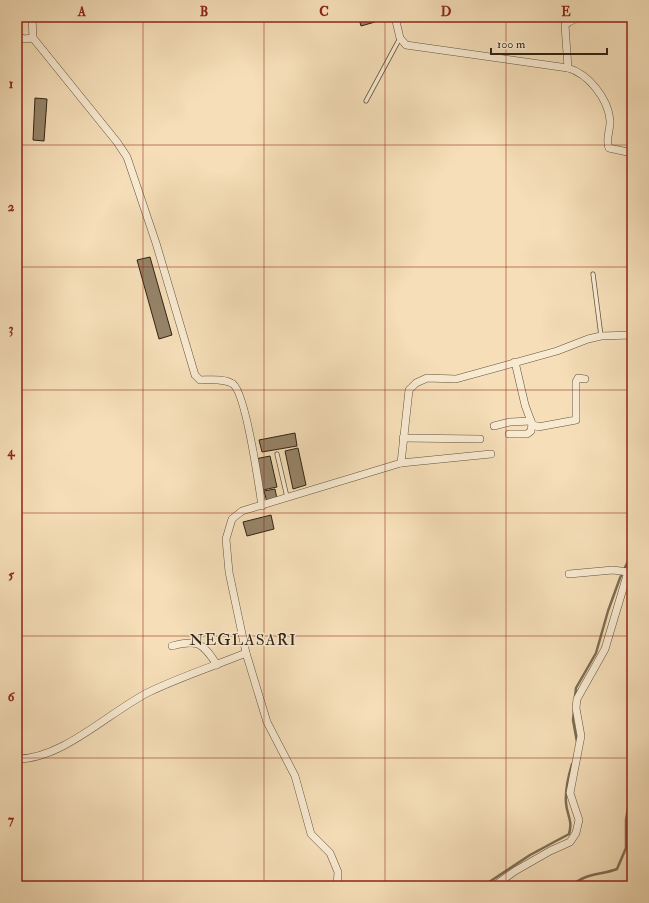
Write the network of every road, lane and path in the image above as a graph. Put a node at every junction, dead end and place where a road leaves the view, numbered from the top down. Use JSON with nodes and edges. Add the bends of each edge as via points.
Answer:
{"nodes":[{"id":1,"x":32,"y":17,"type":"edge"},
{"id":2,"x":395,"y":17,"type":"edge"},
{"id":3,"x":579,"y":17,"type":"edge"},
{"id":4,"x":17,"y":36,"type":"edge"},
{"id":5,"x":33,"y":38,"type":"junction"},
{"id":6,"x":400,"y":38,"type":"junction"},
{"id":7,"x":568,"y":68,"type":"junction"},
{"id":8,"x":366,"y":100,"type":"dead end"},
{"id":9,"x":632,"y":153,"type":"edge"},
{"id":10,"x":593,"y":274,"type":"dead end"},
{"id":11,"x":632,"y":335,"type":"edge"},
{"id":12,"x":601,"y":336,"type":"junction"},
{"id":13,"x":515,"y":362,"type":"junction"},
{"id":14,"x":585,"y":379,"type":"dead end"},
{"id":15,"x":532,"y":423,"type":"junction"},
{"id":16,"x":494,"y":426,"type":"dead end"},
{"id":17,"x":509,"y":434,"type":"dead end"},
{"id":18,"x":403,"y":438,"type":"junction"},
{"id":19,"x":480,"y":439,"type":"dead end"},
{"id":20,"x":277,"y":454,"type":"dead end"},
{"id":21,"x":491,"y":454,"type":"dead end"},
{"id":22,"x":401,"y":463,"type":"junction"},
{"id":23,"x":288,"y":498,"type":"junction"},
{"id":24,"x":262,"y":506,"type":"junction"},
{"id":25,"x":629,"y":570,"type":"edge"},
{"id":26,"x":569,"y":574,"type":"dead end"},
{"id":27,"x":172,"y":646,"type":"dead end"},
{"id":28,"x":246,"y":654,"type":"junction"},
{"id":29,"x":217,"y":665,"type":"junction"},
{"id":30,"x":17,"y":759,"type":"edge"},
{"id":31,"x":337,"y":886,"type":"edge"},
{"id":32,"x":494,"y":886,"type":"edge"}],
"edges":[{"from":1,"to":5,"type":"street"},
{"from":2,"to":6,"type":"street"},
{"from":3,"to":7,"type":"street","via":[[566,25]]},
{"from":4,"to":5,"type":"street","via":[[24,39]]},
{"from":5,"to":24,"type":"street","via":[[127,157],[156,243],[195,375],[200,380],[224,380],[238,390]]},
{"from":6,"to":7,"type":"street","via":[[406,45]]},
{"from":6,"to":8,"type":"lane"},
{"from":7,"to":9,"type":"street","via":[[580,73],[602,95],[610,120],[607,142],[609,148]]},
{"from":10,"to":12,"type":"lane"},
{"from":11,"to":12,"type":"street"},
{"from":12,"to":13,"type":"street"},
{"from":13,"to":15,"type":"street"},
{"from":13,"to":18,"type":"street","via":[[459,378],[430,377],[416,383],[409,390]]},
{"from":14,"to":15,"type":"street","via":[[578,378],[576,382],[576,420],[538,427]]},
{"from":15,"to":16,"type":"street","via":[[510,422]]},
{"from":15,"to":17,"type":"street","via":[[531,431],[527,434]]},
{"from":18,"to":19,"type":"street"},
{"from":18,"to":22,"type":"street"},
{"from":20,"to":23,"type":"lane"},
{"from":21,"to":22,"type":"street"},
{"from":22,"to":23,"type":"street"},
{"from":23,"to":24,"type":"street"},
{"from":24,"to":28,"type":"street","via":[[235,515],[227,532],[229,572]]},
{"from":25,"to":26,"type":"street"},
{"from":25,"to":32,"type":"street","via":[[605,648],[577,699],[581,736],[570,793],[579,820],[576,833],[570,842],[521,867]]},
{"from":27,"to":29,"type":"street","via":[[200,643]]},
{"from":28,"to":29,"type":"street"},
{"from":28,"to":31,"type":"street","via":[[267,722],[295,776],[311,834],[330,853],[338,872]]},
{"from":29,"to":30,"type":"street","via":[[149,692],[84,734],[41,756]]}]}
